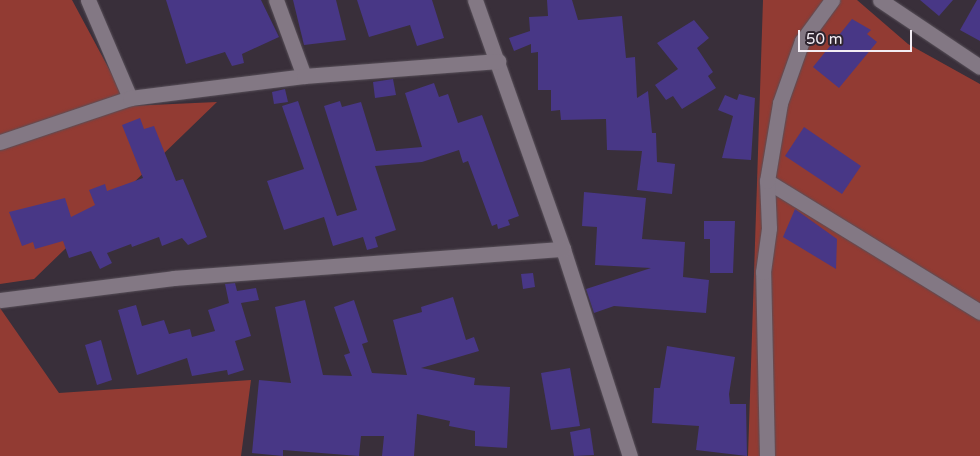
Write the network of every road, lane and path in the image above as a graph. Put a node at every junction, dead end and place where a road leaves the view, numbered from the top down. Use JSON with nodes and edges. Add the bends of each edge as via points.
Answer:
{"nodes":[{"id":1,"x":88,"y":0,"type":"edge"},
{"id":2,"x":276,"y":0,"type":"edge"},
{"id":3,"x":475,"y":0,"type":"edge"},
{"id":4,"x":832,"y":0,"type":"edge"},
{"id":5,"x":880,"y":0,"type":"edge"},
{"id":6,"x":498,"y":61,"type":"junction"},
{"id":7,"x":980,"y":67,"type":"edge"},
{"id":8,"x":304,"y":76,"type":"junction"},
{"id":9,"x":130,"y":98,"type":"junction"},
{"id":10,"x":0,"y":142,"type":"edge"},
{"id":11,"x":767,"y":181,"type":"junction"},
{"id":12,"x":563,"y":249,"type":"junction"},
{"id":13,"x":0,"y":300,"type":"edge"},
{"id":14,"x":980,"y":312,"type":"edge"},
{"id":15,"x":630,"y":456,"type":"edge"},
{"id":16,"x":767,"y":456,"type":"edge"}],
"edges":[{"from":1,"to":9,"type":"street"},
{"from":2,"to":8,"type":"street"},
{"from":3,"to":6,"type":"street"},
{"from":4,"to":11,"type":"street","via":[[802,41],[780,103]]},
{"from":5,"to":7,"type":"street"},
{"from":6,"to":8,"type":"street"},
{"from":6,"to":12,"type":"street"},
{"from":8,"to":9,"type":"street"},
{"from":9,"to":10,"type":"street"},
{"from":11,"to":14,"type":"street"},
{"from":11,"to":16,"type":"street","via":[[769,228],[763,272]]},
{"from":12,"to":13,"type":"street","via":[[174,278]]},
{"from":12,"to":15,"type":"street"}]}
